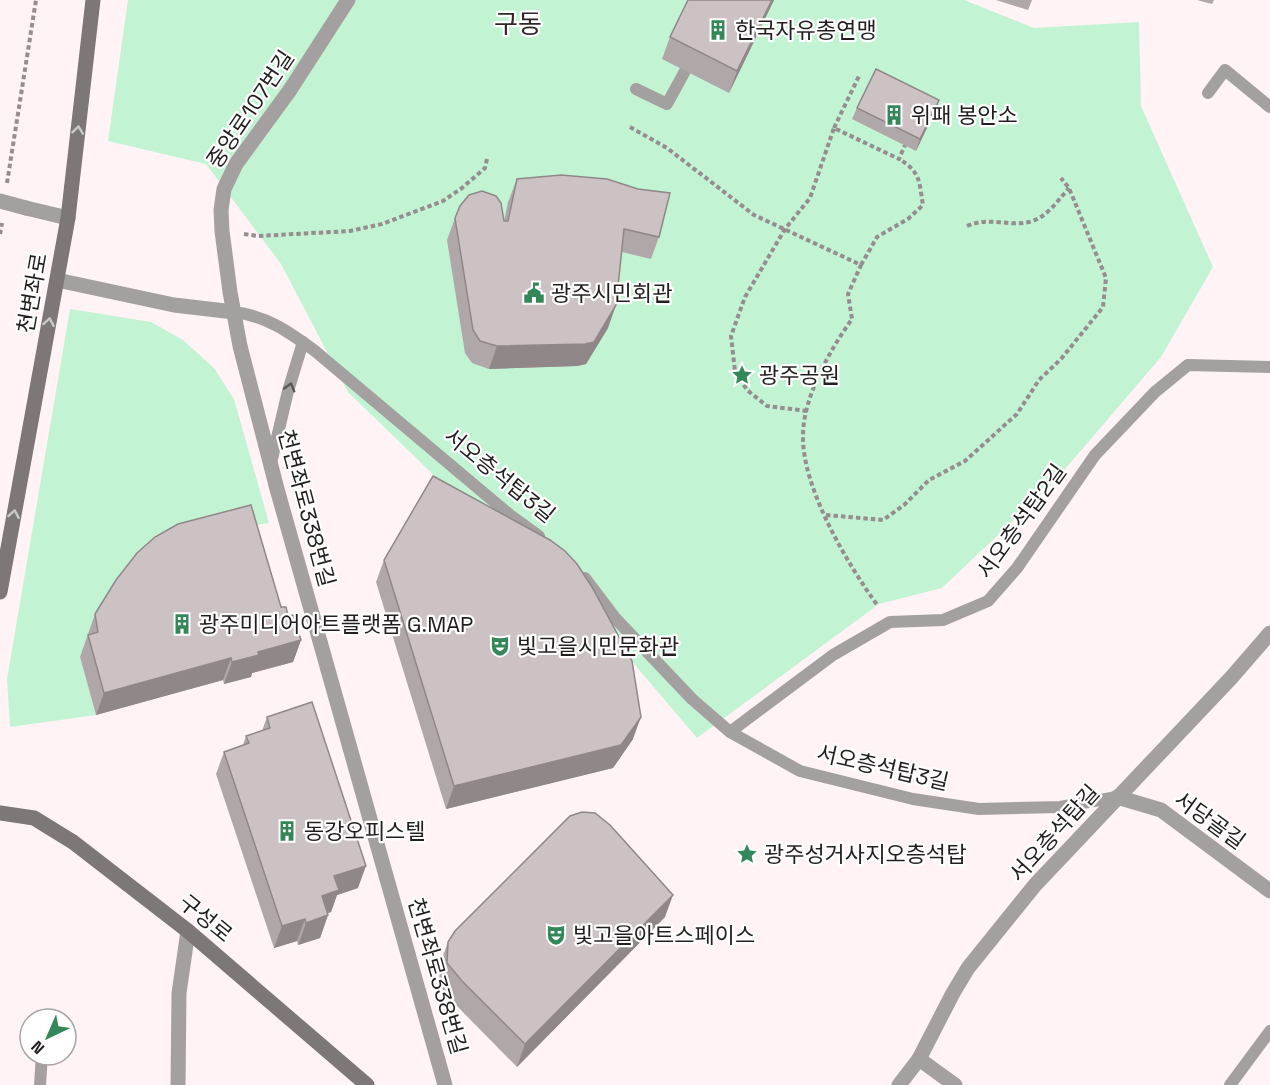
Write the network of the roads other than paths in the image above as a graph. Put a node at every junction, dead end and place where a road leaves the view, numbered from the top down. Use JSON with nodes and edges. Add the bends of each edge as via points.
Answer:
{"nodes":[{"id":1,"x":93,"y":0,"type":"edge"},
{"id":2,"x":348,"y":0,"type":"edge"},
{"id":3,"x":685,"y":71,"type":"edge"},
{"id":4,"x":636,"y":89,"type":"dead end"},
{"id":5,"x":1208,"y":93,"type":"dead end"},
{"id":6,"x":1270,"y":107,"type":"edge"},
{"id":7,"x":3,"y":194,"type":"edge"},
{"id":8,"x":68,"y":218,"type":"junction"},
{"id":9,"x":224,"y":252,"type":"joint"},
{"id":10,"x":57,"y":280,"type":"junction"},
{"id":11,"x":234,"y":312,"type":"junction"},
{"id":12,"x":303,"y":342,"type":"junction"},
{"id":13,"x":1270,"y":367,"type":"edge"},
{"id":14,"x":271,"y":464,"type":"junction"},
{"id":15,"x":548,"y":542,"type":"edge"},
{"id":16,"x":574,"y":564,"type":"edge"},
{"id":17,"x":0,"y":592,"type":"edge"},
{"id":18,"x":1270,"y":633,"type":"edge"},
{"id":19,"x":730,"y":732,"type":"junction"},
{"id":20,"x":1117,"y":797,"type":"junction"},
{"id":21,"x":0,"y":813,"type":"edge"},
{"id":22,"x":1270,"y":891,"type":"edge"},
{"id":23,"x":188,"y":931,"type":"junction"},
{"id":24,"x":1270,"y":1031,"type":"edge"},
{"id":25,"x":919,"y":1059,"type":"junction"},
{"id":26,"x":41,"y":1067,"type":"edge"},
{"id":27,"x":40,"y":1085,"type":"edge"},
{"id":28,"x":178,"y":1085,"type":"edge"},
{"id":29,"x":368,"y":1085,"type":"edge"},
{"id":30,"x":445,"y":1085,"type":"edge"},
{"id":31,"x":899,"y":1085,"type":"edge"},
{"id":32,"x":955,"y":1085,"type":"edge"},
{"id":33,"x":1230,"y":1085,"type":"edge"}],
"edges":[{"from":8,"to":1,"type":"street","name":"천변좌로","one_way":true},
{"from":2,"to":9,"type":"street","name":"중앙로107번길","via":[[236,164],[224,189],[221,210]]},
{"from":3,"to":4,"type":"lane","via":[[667,104]]},
{"from":5,"to":6,"type":"lane","via":[[1225,70]]},
{"from":7,"to":8,"type":"street","bridge":true,"via":[[26,208]]},
{"from":8,"to":10,"type":"street","name":"천변좌로"},
{"from":9,"to":11,"type":"street","name":"천변좌로338번길"},
{"from":10,"to":11,"type":"street","name":"서오층석탑3길","via":[[174,305]]},
{"from":17,"to":10,"type":"street","name":"천변좌로","one_way":true},
{"from":11,"to":12,"type":"lane","name":"서오층석탑3길","via":[[269,321]]},
{"from":11,"to":14,"type":"street","name":"천변좌로338번길"},
{"from":14,"to":12,"type":"lane","one_way":true},
{"from":12,"to":15,"type":"lane","name":"서오층석탑3길","via":[[510,515]]},
{"from":13,"to":19,"type":"lane","name":"서오층석탑2길","via":[[1188,365],[1155,392],[1095,455],[1017,568],[988,601],[943,620],[890,622],[833,655]]},
{"from":14,"to":30,"type":"street","name":"천변좌로338번길"},
{"from":16,"to":19,"type":"lane","name":"서오층석탑3길","via":[[616,619],[692,699]]},
{"from":18,"to":20,"type":"street","name":"서오층석탑길"},
{"from":19,"to":20,"type":"lane","name":"서오층석탑3길","via":[[800,771],[950,806],[1060,807]]},
{"from":20,"to":22,"type":"street","name":"서당골길","via":[[1161,810]]},
{"from":20,"to":25,"type":"street","name":"서오층석탑길","via":[[1035,885],[968,968]]},
{"from":21,"to":23,"type":"street","name":"구성로","via":[[34,818],[54,829]]},
{"from":23,"to":28,"type":"street","via":[[179,993]]},
{"from":23,"to":29,"type":"street","name":"구성로"},
{"from":24,"to":33,"type":"lane"},
{"from":25,"to":31,"type":"street","name":"서오층석탑길"},
{"from":25,"to":32,"type":"street"},
{"from":26,"to":27,"type":"lane"}]}
